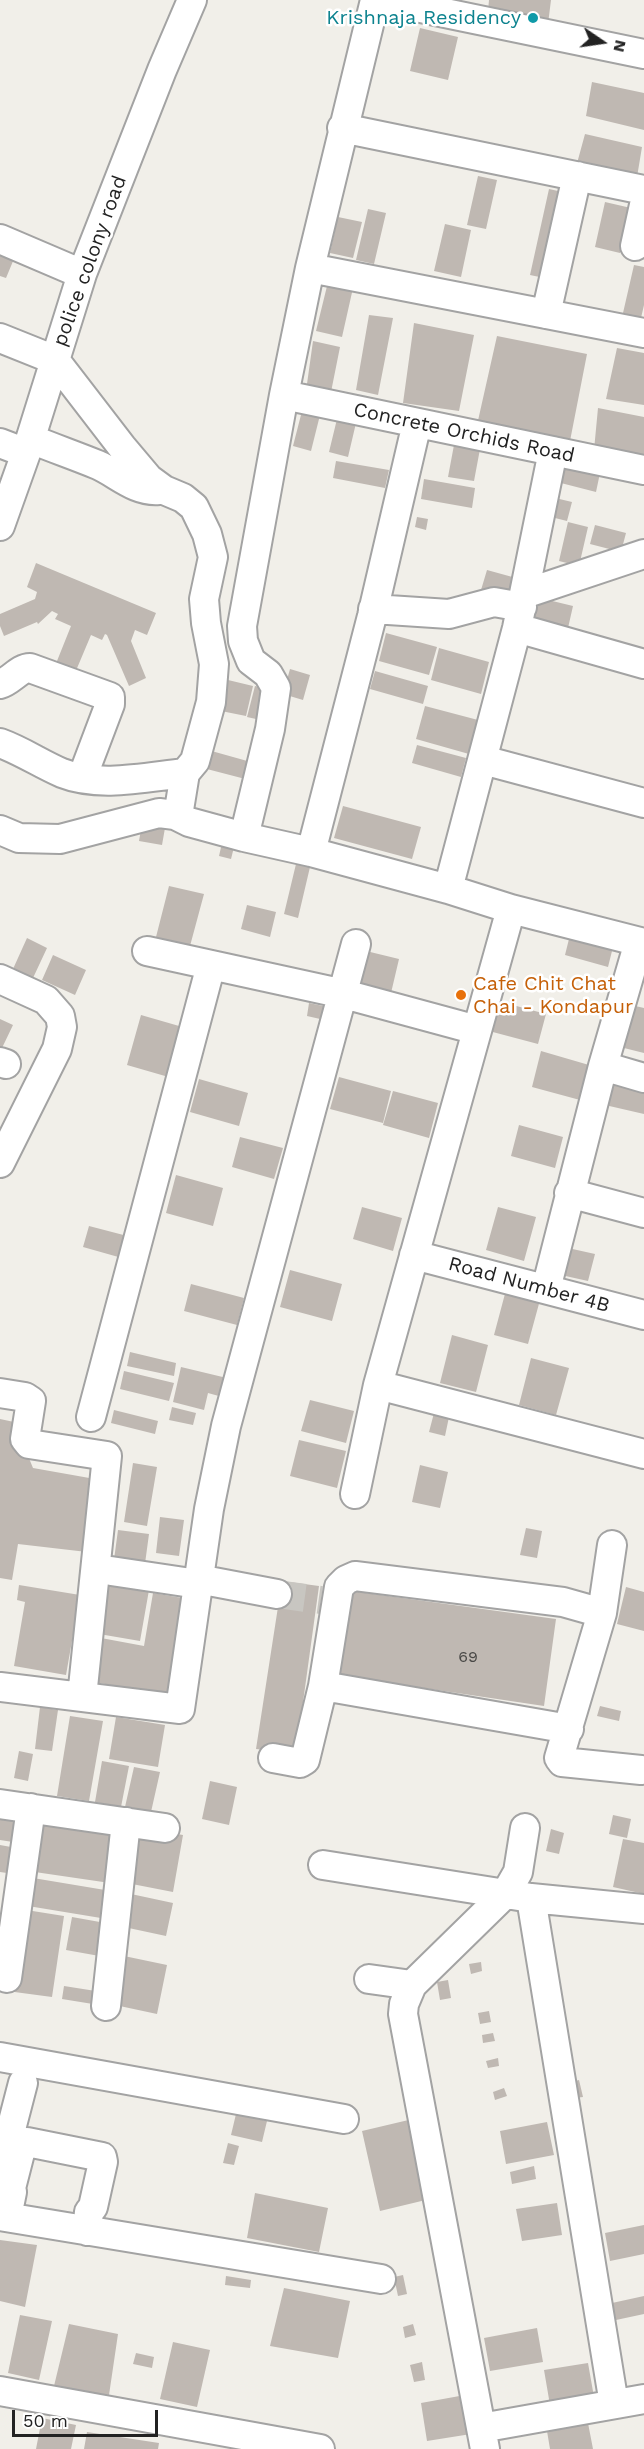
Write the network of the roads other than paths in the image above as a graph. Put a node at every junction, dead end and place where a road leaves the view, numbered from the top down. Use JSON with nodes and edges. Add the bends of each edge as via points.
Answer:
{"nodes":[{"id":1,"x":192,"y":0,"type":"edge"},
{"id":2,"x":375,"y":0,"type":"edge"},
{"id":3,"x":382,"y":0,"type":"edge"},
{"id":4,"x":644,"y":54,"type":"edge"},
{"id":5,"x":342,"y":128,"type":"junction"},
{"id":6,"x":577,"y":176,"type":"junction"},
{"id":7,"x":643,"y":191,"type":"edge"},
{"id":8,"x":0,"y":239,"type":"edge"},
{"id":9,"x":635,"y":246,"type":"dead end"},
{"id":10,"x":310,"y":268,"type":"junction"},
{"id":11,"x":82,"y":274,"type":"junction"},
{"id":12,"x":546,"y":314,"type":"junction"},
{"id":13,"x":644,"y":333,"type":"edge"},
{"id":14,"x":0,"y":338,"type":"edge"},
{"id":15,"x":55,"y":360,"type":"junction"},
{"id":16,"x":284,"y":395,"type":"junction"},
{"id":17,"x":417,"y":423,"type":"junction"},
{"id":18,"x":0,"y":443,"type":"edge"},
{"id":19,"x":28,"y":446,"type":"junction"},
{"id":20,"x":553,"y":452,"type":"junction"},
{"id":21,"x":644,"y":470,"type":"edge"},
{"id":22,"x":164,"y":490,"type":"junction"},
{"id":23,"x":0,"y":526,"type":"edge"},
{"id":24,"x":644,"y":554,"type":"edge"},
{"id":25,"x":373,"y":609,"type":"junction"},
{"id":26,"x":521,"y":610,"type":"junction"},
{"id":27,"x":644,"y":664,"type":"edge"},
{"id":28,"x":0,"y":684,"type":"edge"},
{"id":29,"x":0,"y":743,"type":"edge"},
{"id":30,"x":483,"y":760,"type":"junction"},
{"id":31,"x":185,"y":774,"type":"junction"},
{"id":32,"x":82,"y":778,"type":"junction"},
{"id":33,"x":644,"y":803,"type":"edge"},
{"id":34,"x":178,"y":816,"type":"junction"},
{"id":35,"x":0,"y":830,"type":"edge"},
{"id":36,"x":244,"y":837,"type":"junction"},
{"id":37,"x":311,"y":852,"type":"junction"},
{"id":38,"x":448,"y":889,"type":"junction"},
{"id":39,"x":511,"y":909,"type":"junction"},
{"id":40,"x":642,"y":942,"type":"edge"},
{"id":41,"x":356,"y":944,"type":"dead end"},
{"id":42,"x":147,"y":951,"type":"dead end"},
{"id":43,"x":211,"y":965,"type":"junction"},
{"id":44,"x":0,"y":979,"type":"edge"},
{"id":45,"x":344,"y":994,"type":"junction"},
{"id":46,"x":477,"y":1030,"type":"junction"},
{"id":47,"x":603,"y":1066,"type":"junction"},
{"id":48,"x":644,"y":1078,"type":"edge"},
{"id":49,"x":0,"y":1163,"type":"edge"},
{"id":50,"x":569,"y":1193,"type":"junction"},
{"id":51,"x":644,"y":1213,"type":"edge"},
{"id":52,"x":414,"y":1255,"type":"junction"},
{"id":53,"x":546,"y":1289,"type":"junction"},
{"id":54,"x":644,"y":1315,"type":"edge"},
{"id":55,"x":378,"y":1385,"type":"junction"},
{"id":56,"x":0,"y":1393,"type":"edge"},
{"id":57,"x":91,"y":1417,"type":"dead end"},
{"id":58,"x":644,"y":1454,"type":"edge"},
{"id":59,"x":355,"y":1494,"type":"dead end"},
{"id":60,"x":612,"y":1545,"type":"dead end"},
{"id":61,"x":111,"y":1571,"type":"dead end"},
{"id":62,"x":198,"y":1582,"type":"junction"},
{"id":63,"x":277,"y":1594,"type":"tunnel mouth"},
{"id":64,"x":602,"y":1613,"type":"junction"},
{"id":65,"x":323,"y":1686,"type":"junction"},
{"id":66,"x":0,"y":1687,"type":"edge"},
{"id":67,"x":82,"y":1697,"type":"junction"},
{"id":68,"x":569,"y":1729,"type":"junction"},
{"id":69,"x":273,"y":1758,"type":"dead end"},
{"id":70,"x":643,"y":1767,"type":"edge"},
{"id":71,"x":0,"y":1804,"type":"edge"},
{"id":72,"x":31,"y":1808,"type":"junction"},
{"id":73,"x":126,"y":1821,"type":"junction"},
{"id":74,"x":165,"y":1828,"type":"dead end"},
{"id":75,"x":525,"y":1828,"type":"dead end"},
{"id":76,"x":323,"y":1865,"type":"dead end"},
{"id":77,"x":515,"y":1883,"type":"junction"},
{"id":78,"x":644,"y":1909,"type":"edge"},
{"id":79,"x":7,"y":1978,"type":"dead end"},
{"id":80,"x":369,"y":1979,"type":"dead end"},
{"id":81,"x":412,"y":1984,"type":"junction"},
{"id":82,"x":106,"y":2006,"type":"dead end"},
{"id":83,"x":0,"y":2056,"type":"edge"},
{"id":84,"x":23,"y":2083,"type":"dead end"},
{"id":85,"x":344,"y":2119,"type":"dead end"},
{"id":86,"x":0,"y":2172,"type":"edge"},
{"id":87,"x":3,"y":2217,"type":"edge"},
{"id":88,"x":87,"y":2230,"type":"junction"},
{"id":89,"x":381,"y":2279,"type":"dead end"},
{"id":90,"x":0,"y":2391,"type":"edge"},
{"id":91,"x":644,"y":2399,"type":"edge"},
{"id":92,"x":615,"y":2404,"type":"junction"},
{"id":93,"x":483,"y":2439,"type":"edge"},
{"id":94,"x":320,"y":2449,"type":"edge"}],
"edges":[{"from":1,"to":11,"type":"street","name":"police colony road"},
{"from":2,"to":5,"type":"street"},
{"from":3,"to":4,"type":"street"},
{"from":5,"to":6,"type":"street"},
{"from":5,"to":10,"type":"street"},
{"from":6,"to":7,"type":"street"},
{"from":6,"to":12,"type":"street"},
{"from":7,"to":9,"type":"street"},
{"from":8,"to":11,"type":"street"},
{"from":10,"to":12,"type":"street"},
{"from":10,"to":16,"type":"street"},
{"from":11,"to":15,"type":"street","name":"police colony road"},
{"from":12,"to":13,"type":"street"},
{"from":14,"to":15,"type":"street"},
{"from":15,"to":19,"type":"street","name":"police colony road"},
{"from":15,"to":22,"type":"street","via":[[122,447],[149,479]]},
{"from":16,"to":17,"type":"street","name":"Concrete Orchids Road"},
{"from":16,"to":36,"type":"street","via":[[242,626],[251,661],[268,674],[276,688]]},
{"from":17,"to":20,"type":"street","name":"Concrete Orchids Road"},
{"from":17,"to":25,"type":"street"},
{"from":18,"to":19,"type":"street"},
{"from":19,"to":22,"type":"street","via":[[106,469],[138,488]]},
{"from":19,"to":23,"type":"street","name":"police colony road"},
{"from":20,"to":21,"type":"street","name":"Concrete Orchids Road"},
{"from":20,"to":26,"type":"street"},
{"from":22,"to":31,"type":"street","via":[[194,507],[213,557],[204,599],[214,664],[211,702],[195,761]]},
{"from":24,"to":26,"type":"street"},
{"from":25,"to":26,"type":"street","via":[[449,614],[494,602]]},
{"from":25,"to":37,"type":"street"},
{"from":26,"to":27,"type":"street"},
{"from":26,"to":30,"type":"street"},
{"from":28,"to":32,"type":"street","via":[[30,668],[110,697]]},
{"from":29,"to":32,"type":"street"},
{"from":30,"to":33,"type":"street"},
{"from":30,"to":38,"type":"street"},
{"from":31,"to":32,"type":"street","via":[[109,780]]},
{"from":31,"to":34,"type":"street"},
{"from":34,"to":35,"type":"street","via":[[159,813],[60,839],[19,838]]},
{"from":34,"to":36,"type":"street"},
{"from":36,"to":37,"type":"street"},
{"from":37,"to":38,"type":"street"},
{"from":38,"to":39,"type":"street"},
{"from":39,"to":40,"type":"street"},
{"from":39,"to":46,"type":"street"},
{"from":40,"to":47,"type":"street"},
{"from":41,"to":45,"type":"street"},
{"from":42,"to":43,"type":"street"},
{"from":43,"to":45,"type":"street"},
{"from":43,"to":57,"type":"street"},
{"from":44,"to":49,"type":"street","via":[[46,1000],[60,1016],[63,1027],[57,1049]]},
{"from":45,"to":46,"type":"street"},
{"from":45,"to":62,"type":"street","via":[[226,1426],[208,1509]]},
{"from":46,"to":52,"type":"street"},
{"from":47,"to":48,"type":"street"},
{"from":47,"to":50,"type":"street"},
{"from":50,"to":51,"type":"street"},
{"from":50,"to":53,"type":"street"},
{"from":52,"to":53,"type":"street","name":"Road Number 4B"},
{"from":52,"to":55,"type":"street"},
{"from":53,"to":54,"type":"street","name":"Road Number 4B"},
{"from":55,"to":58,"type":"street"},
{"from":55,"to":59,"type":"street"},
{"from":56,"to":67,"type":"street","via":[[31,1401],[25,1439],[29,1444],[107,1456]]},
{"from":60,"to":64,"type":"street"},
{"from":61,"to":62,"type":"street"},
{"from":62,"to":63,"type":"street"},
{"from":62,"to":67,"type":"street","via":[[180,1709]]},
{"from":64,"to":65,"type":"street","via":[[563,1602],[355,1576],[346,1580],[329,1602]]},
{"from":64,"to":68,"type":"street"},
{"from":65,"to":68,"type":"street"},
{"from":65,"to":69,"type":"street","via":[[305,1760],[300,1763]]},
{"from":66,"to":67,"type":"street"},
{"from":68,"to":70,"type":"street","via":[[559,1758],[562,1762]]},
{"from":71,"to":72,"type":"street"},
{"from":72,"to":73,"type":"street"},
{"from":72,"to":79,"type":"street"},
{"from":73,"to":74,"type":"street"},
{"from":73,"to":82,"type":"street"},
{"from":75,"to":77,"type":"street"},
{"from":76,"to":77,"type":"street"},
{"from":77,"to":78,"type":"street"},
{"from":77,"to":81,"type":"street"},
{"from":77,"to":92,"type":"street"},
{"from":80,"to":81,"type":"street"},
{"from":81,"to":93,"type":"street","via":[[404,2014]]},
{"from":83,"to":85,"type":"street"},
{"from":84,"to":86,"type":"street"},
{"from":87,"to":88,"type":"street"},
{"from":87,"to":88,"type":"street","via":[[22,2145],[27,2142],[102,2157]]},
{"from":88,"to":89,"type":"street"},
{"from":90,"to":94,"type":"street"},
{"from":91,"to":92,"type":"street"},
{"from":92,"to":93,"type":"street"}]}
